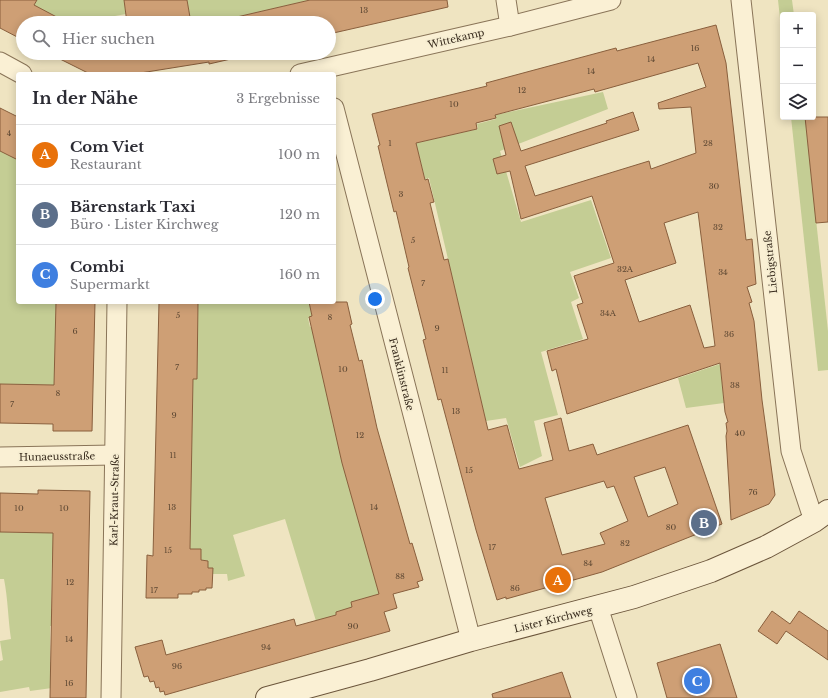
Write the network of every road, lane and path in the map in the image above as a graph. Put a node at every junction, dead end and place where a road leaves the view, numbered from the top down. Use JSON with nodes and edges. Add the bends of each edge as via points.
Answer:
{"nodes":[{"id":1,"x":506,"y":0,"type":"edge"},
{"id":2,"x":611,"y":0,"type":"edge"},
{"id":3,"x":741,"y":0,"type":"edge"},
{"id":4,"x":510,"y":26,"type":"junction"},
{"id":5,"x":0,"y":62,"type":"edge"},
{"id":6,"x":325,"y":71,"type":"edge"},
{"id":7,"x":18,"y":72,"type":"edge"},
{"id":8,"x":336,"y":116,"type":"edge"},
{"id":9,"x":117,"y":304,"type":"edge"},
{"id":10,"x":114,"y":455,"type":"junction"},
{"id":11,"x":0,"y":457,"type":"edge"},
{"id":12,"x":821,"y":516,"type":"edge"},
{"id":13,"x":598,"y":607,"type":"junction"},
{"id":14,"x":471,"y":640,"type":"junction"},
{"id":15,"x":111,"y":698,"type":"edge"},
{"id":16,"x":267,"y":698,"type":"edge"},
{"id":17,"x":627,"y":698,"type":"edge"}],
"edges":[{"from":1,"to":4,"type":"street"},
{"from":2,"to":4,"type":"street","name":"Wittekamp"},
{"from":3,"to":12,"type":"street","name":"Liebigstraße","via":[[791,451]]},
{"from":4,"to":6,"type":"street","name":"Wittekamp"},
{"from":5,"to":7,"type":"street"},
{"from":8,"to":14,"type":"street","name":"Franklinstraße"},
{"from":9,"to":10,"type":"street","name":"Karl-Kraut-Straße"},
{"from":10,"to":11,"type":"street","name":"Hunaeusstraße"},
{"from":10,"to":15,"type":"street","name":"Karl-Kraut-Straße"},
{"from":12,"to":13,"type":"street","name":"Lister Kirchweg","via":[[766,547],[711,571],[634,598]]},
{"from":13,"to":14,"type":"street","name":"Lister Kirchweg"},
{"from":13,"to":17,"type":"street"},
{"from":14,"to":16,"type":"street","name":"Lister Kirchweg"}]}
